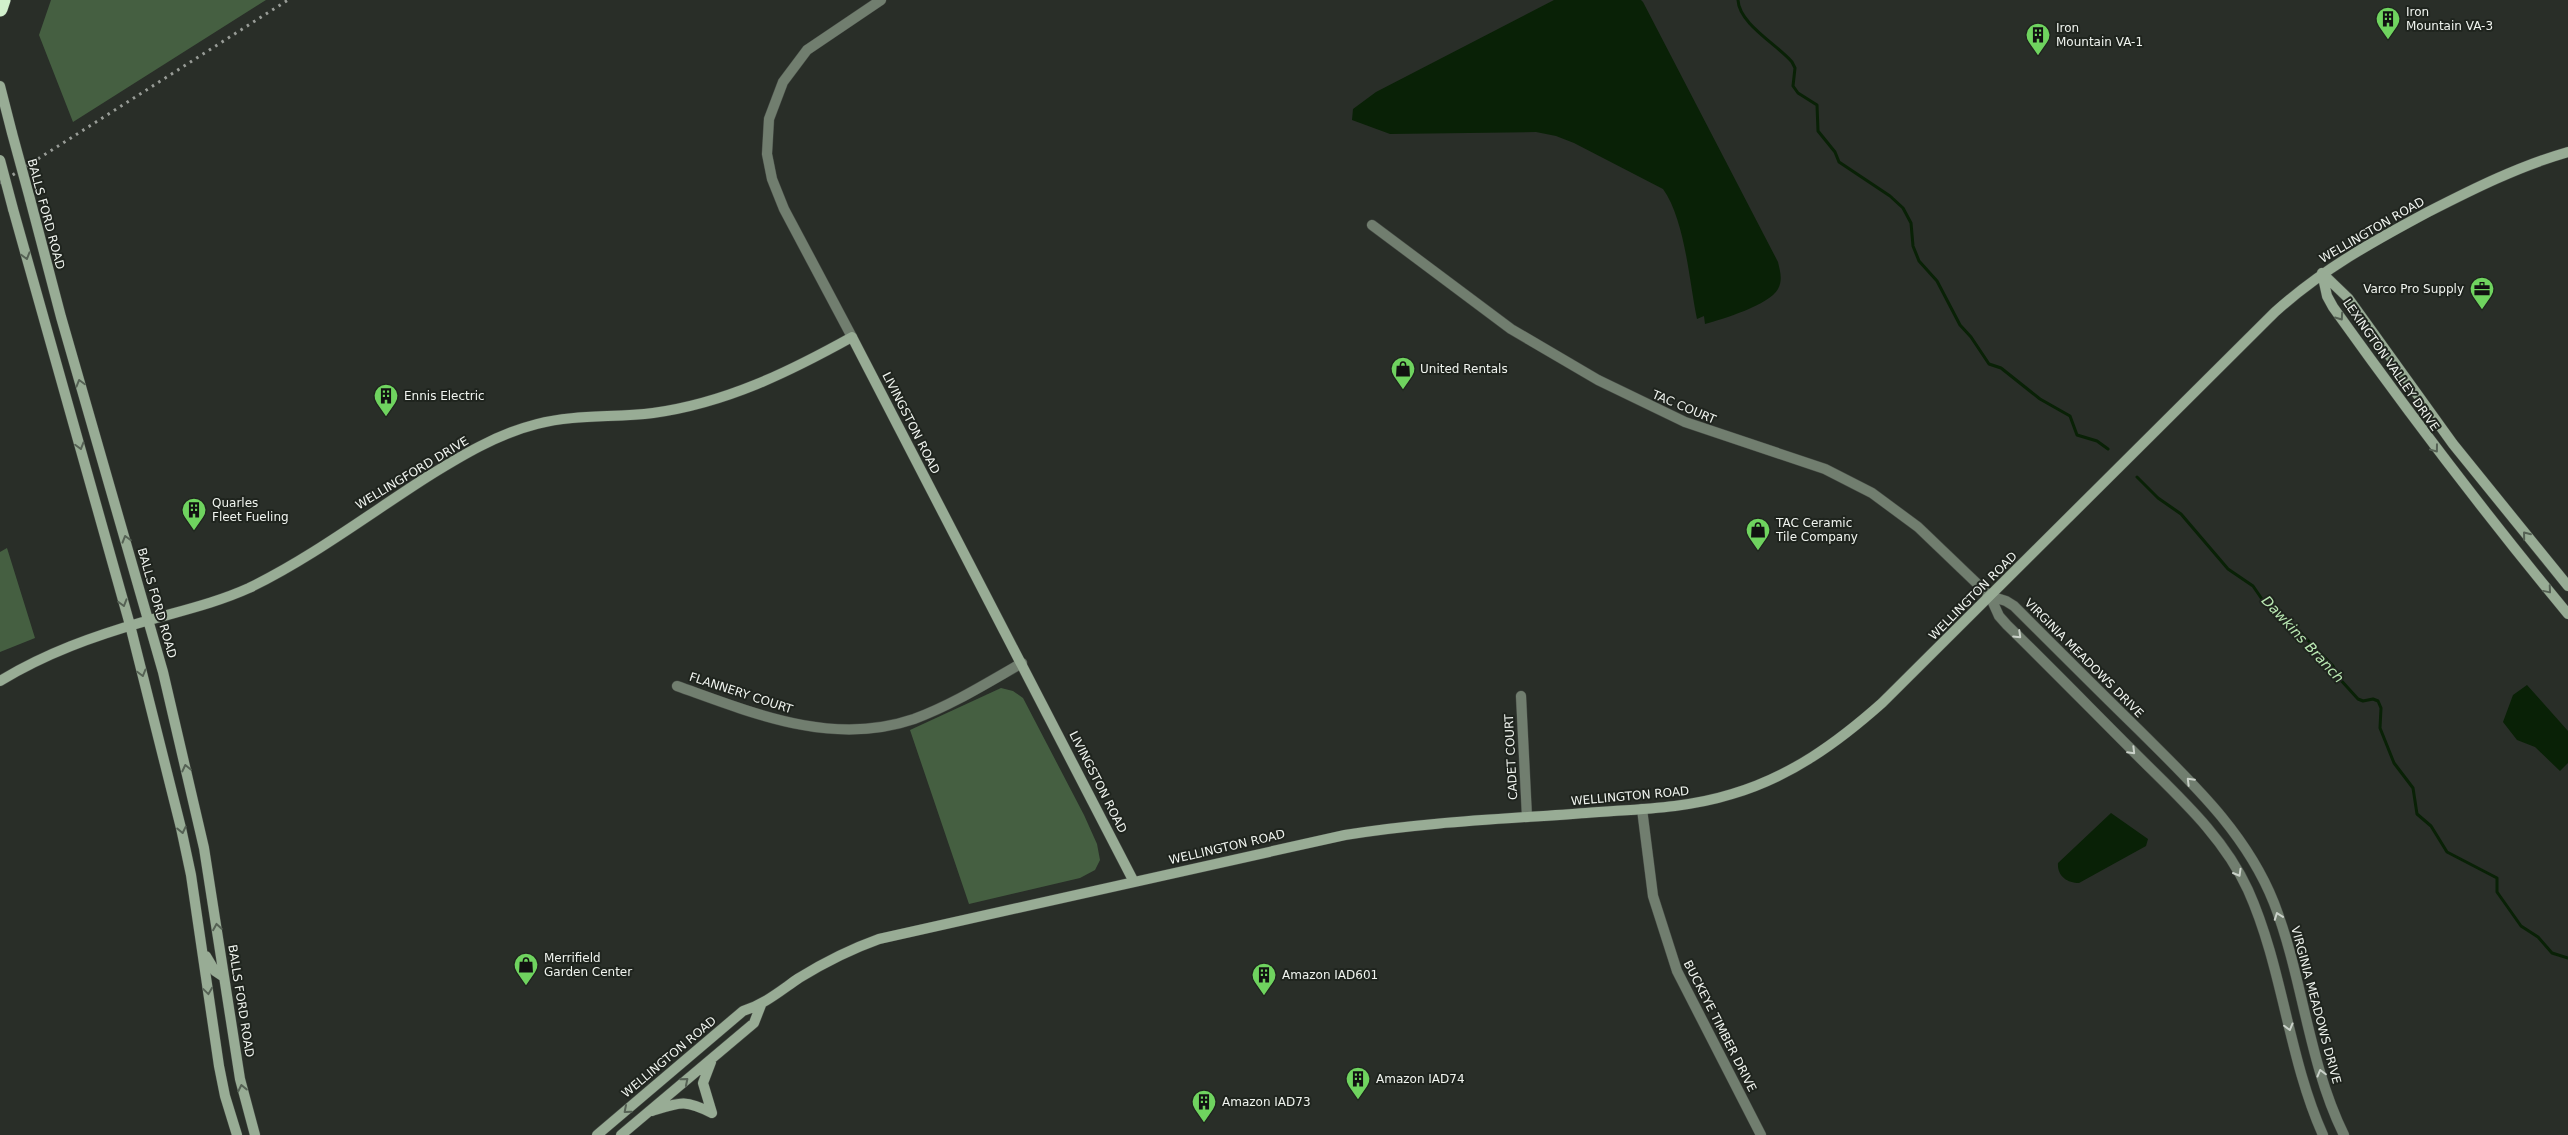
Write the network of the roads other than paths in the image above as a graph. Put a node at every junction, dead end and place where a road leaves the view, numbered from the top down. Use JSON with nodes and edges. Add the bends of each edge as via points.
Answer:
{"nodes":[{"id":1,"x":3,"y":0,"type":"edge"},
{"id":2,"x":881,"y":0,"type":"edge"},
{"id":3,"x":0,"y":9,"type":"edge"},
{"id":4,"x":0,"y":86,"type":"edge"},
{"id":5,"x":2568,"y":152,"type":"edge"},
{"id":6,"x":0,"y":160,"type":"edge"},
{"id":7,"x":1372,"y":225,"type":"dead end"},
{"id":8,"x":2322,"y":273,"type":"junction"},
{"id":9,"x":852,"y":337,"type":"junction"},
{"id":10,"x":2543,"y":556,"type":"junction"},
{"id":11,"x":2529,"y":568,"type":"junction"},
{"id":12,"x":2568,"y":586,"type":"edge"},
{"id":13,"x":1990,"y":596,"type":"junction"},
{"id":14,"x":2568,"y":614,"type":"edge"},
{"id":15,"x":149,"y":620,"type":"junction"},
{"id":16,"x":130,"y":626,"type":"junction"},
{"id":17,"x":1022,"y":663,"type":"junction"},
{"id":18,"x":0,"y":681,"type":"edge"},
{"id":19,"x":677,"y":686,"type":"dead end"},
{"id":20,"x":1521,"y":696,"type":"dead end"},
{"id":21,"x":1642,"y":809,"type":"junction"},
{"id":22,"x":1527,"y":817,"type":"junction"},
{"id":23,"x":1134,"y":882,"type":"junction"},
{"id":24,"x":201,"y":946,"type":"junction"},
{"id":25,"x":224,"y":976,"type":"junction"},
{"id":26,"x":761,"y":1006,"type":"junction"},
{"id":27,"x":716,"y":1054,"type":"junction"},
{"id":28,"x":646,"y":1113,"type":"junction"},
{"id":29,"x":237,"y":1135,"type":"edge"},
{"id":30,"x":255,"y":1135,"type":"edge"},
{"id":31,"x":597,"y":1135,"type":"edge"},
{"id":32,"x":621,"y":1135,"type":"edge"},
{"id":33,"x":1761,"y":1135,"type":"edge"},
{"id":34,"x":2323,"y":1135,"type":"edge"},
{"id":35,"x":2344,"y":1135,"type":"edge"}],
"edges":[{"from":1,"to":3,"type":"highway"},
{"from":2,"to":9,"type":"street","name":"LIVINGSTON ROAD","via":[[807,50],[783,82],[769,120],[767,154],[772,179],[784,209]]},
{"from":15,"to":4,"type":"main road","name":"BALLS FORD ROAD","one_way":true,"bridge":true,"via":[[61,317]]},
{"from":5,"to":8,"type":"main road","name":"WELLINGTON ROAD","via":[[2524,167],[2449,202],[2359,249]]},
{"from":6,"to":16,"type":"main road","one_way":true,"bridge":true},
{"from":7,"to":13,"type":"street","name":"TAC COURT","via":[[1511,329],[1598,380],[1685,422],[1824,470],[1872,493],[1918,527]]},
{"from":10,"to":8,"type":"main road","name":"LEXINGTON VALLEY DRIVE","one_way":true,"via":[[2453,444],[2348,298]]},
{"from":8,"to":11,"type":"main road","name":"LEXINGTON VALLEY DRIVE","one_way":true,"via":[[2327,296],[2366,353],[2445,462]]},
{"from":8,"to":13,"type":"main road","name":"WELLINGTON ROAD","via":[[2275,312]]},
{"from":9,"to":15,"type":"main road","name":"WELLINGFORD DRIVE","via":[[772,379],[709,402],[653,413],[583,417],[536,424],[504,436],[458,458],[270,577],[221,599]]},
{"from":9,"to":17,"type":"main road","name":"LIVINGSTON ROAD"},
{"from":10,"to":11,"type":"main road"},
{"from":10,"to":12,"type":"main road","name":"LEXINGTON VALLEY DRIVE"},
{"from":11,"to":14,"type":"main road","name":"LEXINGTON VALLEY DRIVE","one_way":true},
{"from":13,"to":21,"type":"main road","name":"WELLINGTON ROAD","via":[[1882,703],[1847,734],[1814,757],[1772,780],[1734,794],[1701,802]]},
{"from":13,"to":34,"type":"street","one_way":true,"via":[[2007,625],[2200,818],[2240,875],[2266,940],[2306,1092]]},
{"from":35,"to":13,"type":"street","name":"VIRGINIA MEADOWS DRIVE","one_way":true,"via":[[2325,1091],[2282,928],[2262,878],[2239,839],[2191,782],[2014,606]]},
{"from":15,"to":16,"type":"main road","name":"WELLINGFORD DRIVE"},
{"from":25,"to":15,"type":"main road","name":"BALLS FORD ROAD","one_way":true,"via":[[204,848]]},
{"from":16,"to":18,"type":"main road","name":"WELLINGFORD DRIVE","via":[[50,653]]},
{"from":16,"to":24,"type":"main road","one_way":true,"via":[[182,828]]},
{"from":17,"to":19,"type":"street","name":"FLANNERY COURT","via":[[945,706],[913,719],[865,729],[838,730],[777,720]]},
{"from":17,"to":23,"type":"main road","name":"LIVINGSTON ROAD"},
{"from":20,"to":22,"type":"street","name":"CADET COURT"},
{"from":21,"to":22,"type":"main road","name":"WELLINGTON ROAD"},
{"from":21,"to":33,"type":"street","name":"BUCKEYE TIMBER DRIVE","via":[[1653,896],[1677,971]]},
{"from":22,"to":23,"type":"main road","name":"WELLINGTON ROAD","via":[[1408,826],[1345,835]]},
{"from":23,"to":26,"type":"main road","name":"WELLINGTON ROAD","via":[[879,939],[823,964]]},
{"from":24,"to":25,"type":"main road","via":[[213,969]]},
{"from":24,"to":29,"type":"main road","one_way":true,"via":[[219,1066]]},
{"from":30,"to":25,"type":"main road","name":"BALLS FORD ROAD","one_way":true,"via":[[240,1079]]},
{"from":26,"to":27,"type":"main road","name":"WELLINGTON ROAD","via":[[754,1023]]},
{"from":26,"to":31,"type":"main road","name":"WELLINGTON ROAD","one_way":true,"via":[[743,1012]]},
{"from":28,"to":27,"type":"main road","name":"WELLINGTON ROAD","one_way":true},
{"from":27,"to":28,"type":"main road","via":[[703,1083],[712,1113],[683,1102]]},
{"from":28,"to":32,"type":"main road","name":"WELLINGTON ROAD"}]}
